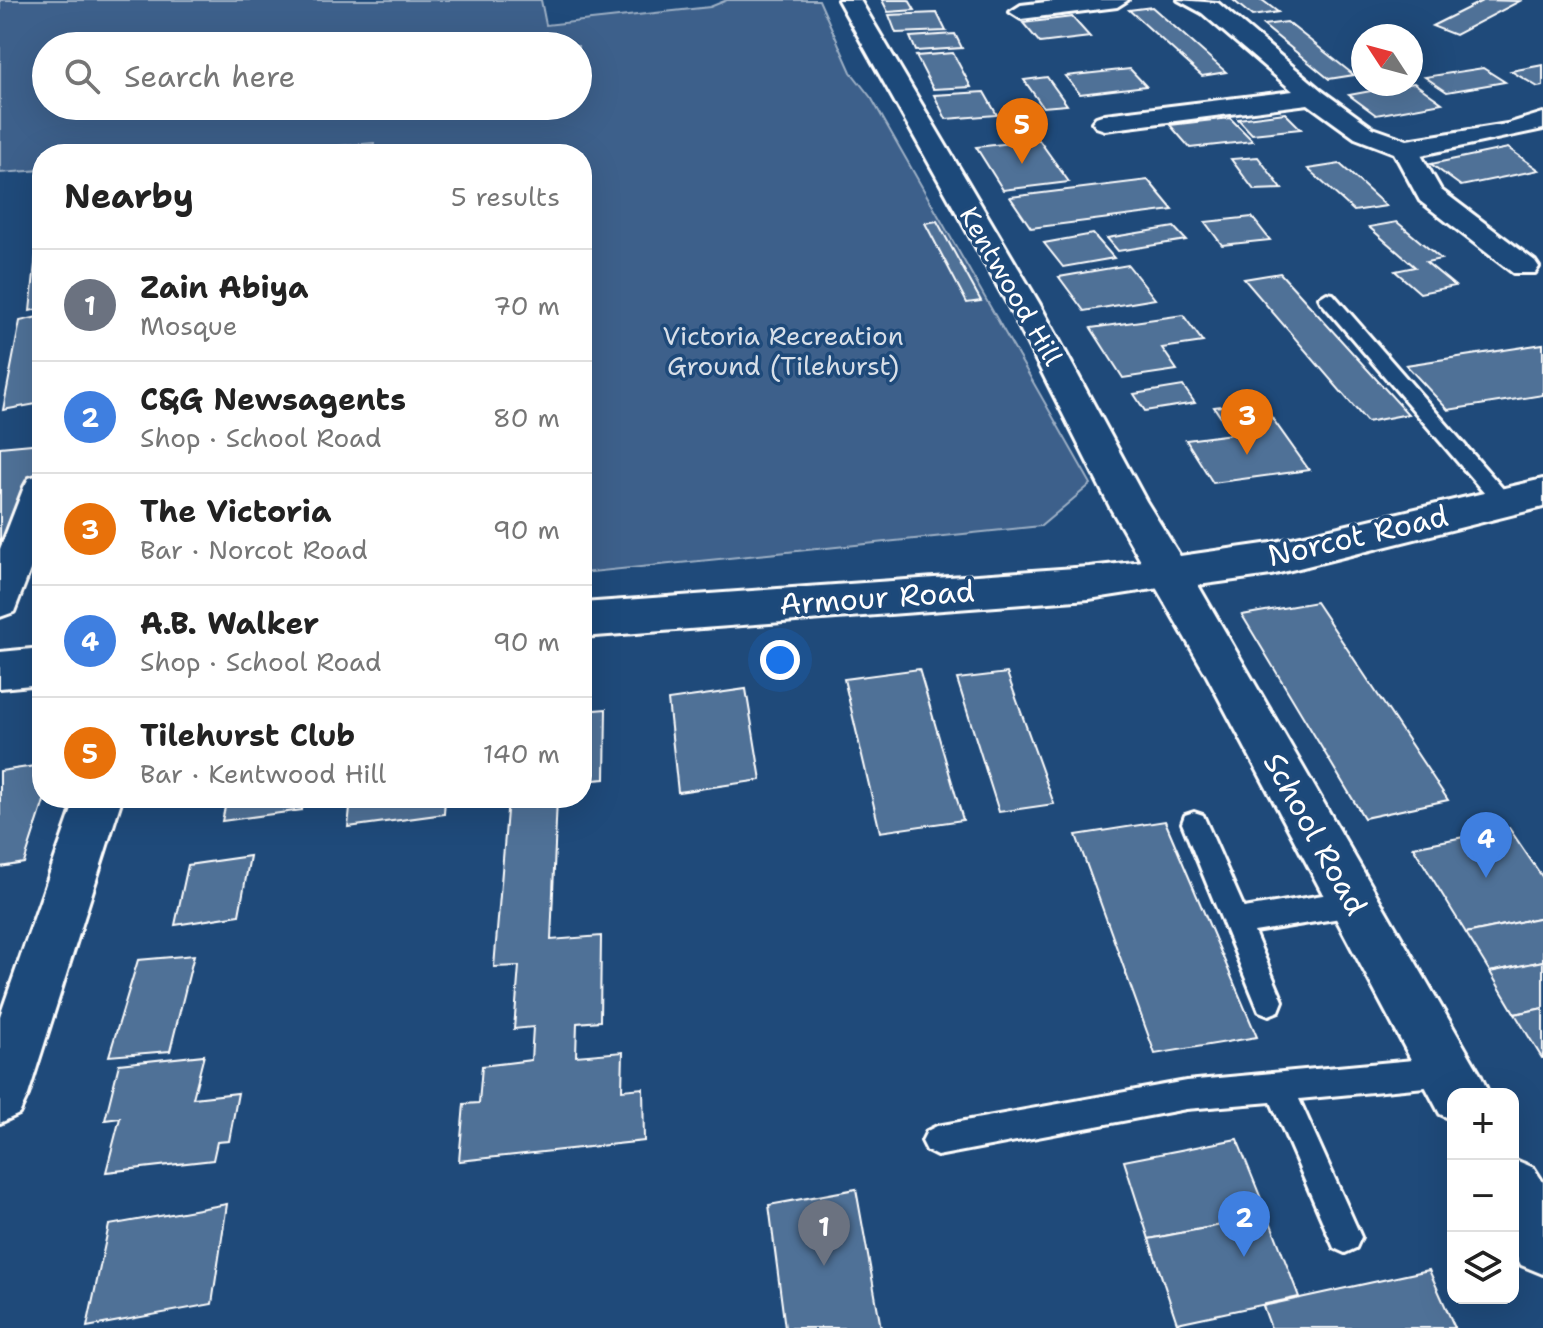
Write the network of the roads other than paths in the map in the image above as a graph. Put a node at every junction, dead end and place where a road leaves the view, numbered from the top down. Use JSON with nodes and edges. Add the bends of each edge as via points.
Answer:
{"nodes":[{"id":1,"x":849,"y":0,"type":"edge"},
{"id":2,"x":1117,"y":0,"type":"edge"},
{"id":3,"x":1189,"y":0,"type":"edge"},
{"id":4,"x":1021,"y":12,"type":"dead end"},
{"id":5,"x":1313,"y":96,"type":"junction"},
{"id":6,"x":1543,"y":121,"type":"edge"},
{"id":7,"x":1105,"y":122,"type":"dead end"},
{"id":8,"x":1404,"y":148,"type":"junction"},
{"id":9,"x":1524,"y":267,"type":"dead end"},
{"id":10,"x":1327,"y":298,"type":"dead end"},
{"id":11,"x":1543,"y":493,"type":"edge"},
{"id":12,"x":1504,"y":503,"type":"junction"},
{"id":13,"x":32,"y":514,"type":"edge"},
{"id":14,"x":1171,"y":573,"type":"junction"},
{"id":15,"x":0,"y":601,"type":"edge"},
{"id":16,"x":592,"y":619,"type":"edge"},
{"id":17,"x":32,"y":667,"type":"edge"},
{"id":18,"x":0,"y":670,"type":"edge"},
{"id":19,"x":96,"y":808,"type":"edge"},
{"id":20,"x":1194,"y":823,"type":"dead end"},
{"id":21,"x":1353,"y":903,"type":"junction"},
{"id":22,"x":1237,"y":922,"type":"junction"},
{"id":23,"x":1269,"y":1001,"type":"dead end"},
{"id":24,"x":1453,"y":1082,"type":"edge"},
{"id":25,"x":1278,"y":1084,"type":"junction"},
{"id":26,"x":0,"y":1095,"type":"edge"},
{"id":27,"x":937,"y":1141,"type":"dead end"},
{"id":28,"x":1519,"y":1200,"type":"edge"},
{"id":29,"x":1345,"y":1237,"type":"dead end"},
{"id":30,"x":1543,"y":1243,"type":"edge"}],
"edges":[{"from":1,"to":14,"type":"street","name":"Kentwood Hill"},
{"from":2,"to":4,"type":"street"},
{"from":3,"to":5,"type":"street","via":[[1210,8]]},
{"from":5,"to":7,"type":"street"},
{"from":5,"to":8,"type":"street","via":[[1364,133]]},
{"from":6,"to":8,"type":"street"},
{"from":8,"to":9,"type":"street","via":[[1430,195]]},
{"from":10,"to":12,"type":"lane"},
{"from":11,"to":12,"type":"street","name":"Norcot Road"},
{"from":12,"to":14,"type":"street","name":"Norcot Road","via":[[1271,559]]},
{"from":13,"to":15,"type":"street"},
{"from":14,"to":16,"type":"street","name":"Armour Road"},
{"from":14,"to":21,"type":"street","name":"School Road"},
{"from":17,"to":18,"type":"street"},
{"from":19,"to":26,"type":"street"},
{"from":20,"to":22,"type":"lane"},
{"from":21,"to":22,"type":"lane"},
{"from":21,"to":24,"type":"street","name":"School Road"},
{"from":22,"to":23,"type":"lane"},
{"from":24,"to":25,"type":"lane"},
{"from":25,"to":27,"type":"lane","via":[[1186,1095]]},
{"from":25,"to":29,"type":"lane"},
{"from":28,"to":30,"type":"street"}]}
